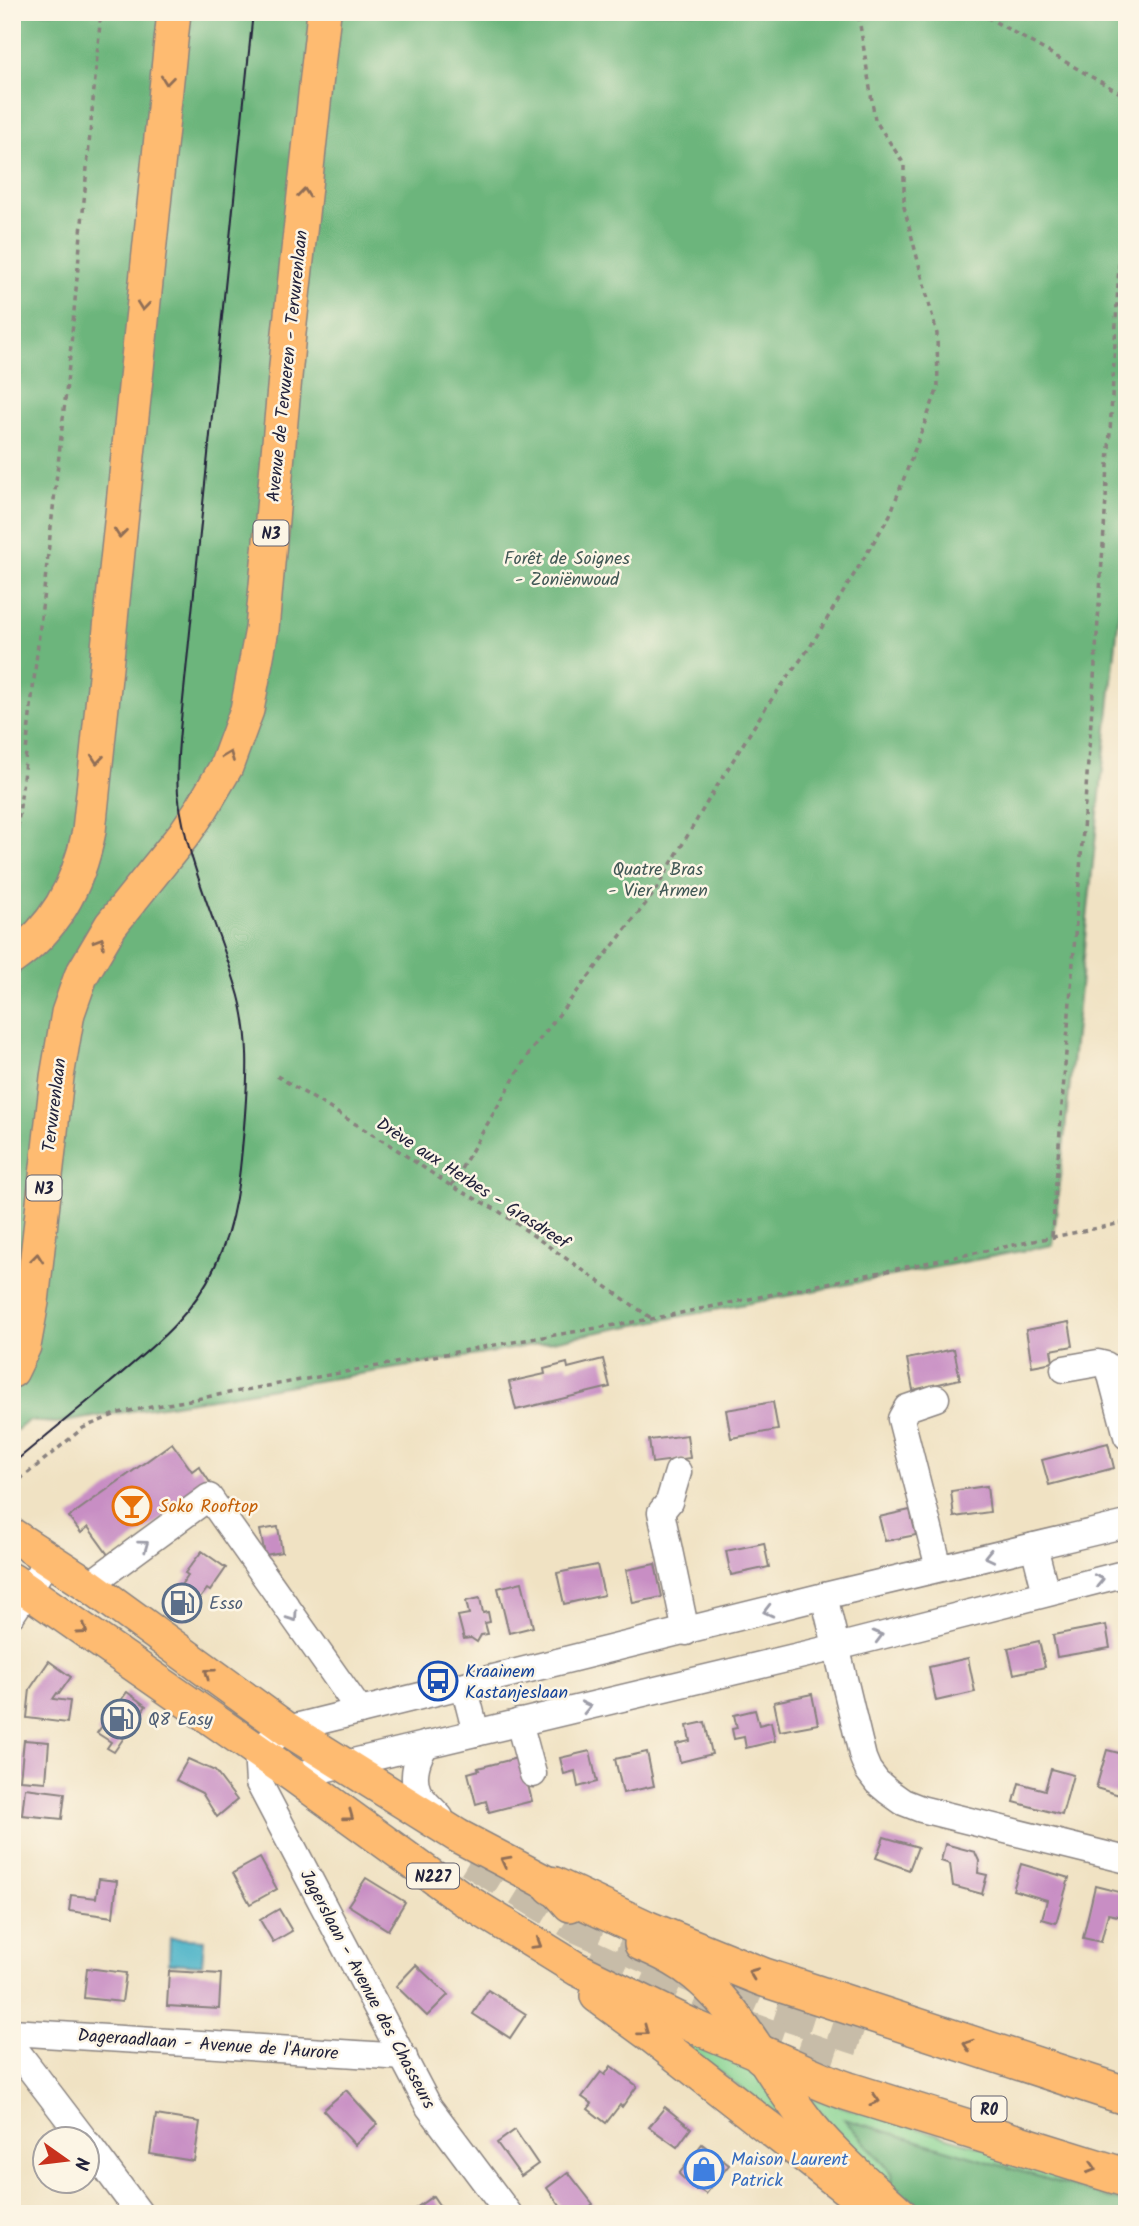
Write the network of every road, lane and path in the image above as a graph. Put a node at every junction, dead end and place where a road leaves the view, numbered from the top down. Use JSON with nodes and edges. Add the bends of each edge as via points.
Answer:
{"nodes":[{"id":1,"x":101,"y":12,"type":"edge"},
{"id":2,"x":174,"y":12,"type":"edge"},
{"id":3,"x":324,"y":12,"type":"edge"},
{"id":4,"x":858,"y":12,"type":"edge"},
{"id":5,"x":978,"y":12,"type":"edge"},
{"id":6,"x":1127,"y":97,"type":"edge"},
{"id":7,"x":1127,"y":221,"type":"edge"},
{"id":8,"x":12,"y":878,"type":"edge"},
{"id":9,"x":12,"y":958,"type":"edge"},
{"id":10,"x":71,"y":1004,"type":"joint"},
{"id":11,"x":277,"y":1076,"type":"dead end"},
{"id":12,"x":451,"y":1186,"type":"junction"},
{"id":13,"x":1127,"y":1222,"type":"edge"},
{"id":14,"x":1052,"y":1236,"type":"junction"},
{"id":15,"x":651,"y":1319,"type":"junction"},
{"id":16,"x":1064,"y":1369,"type":"dead end"},
{"id":17,"x":12,"y":1371,"type":"edge"},
{"id":18,"x":936,"y":1398,"type":"dead end"},
{"id":19,"x":1127,"y":1436,"type":"edge"},
{"id":20,"x":678,"y":1472,"type":"dead end"},
{"id":21,"x":12,"y":1486,"type":"edge"},
{"id":22,"x":1127,"y":1524,"type":"edge"},
{"id":23,"x":12,"y":1535,"type":"edge"},
{"id":24,"x":1034,"y":1546,"type":"junction"},
{"id":25,"x":48,"y":1560,"type":"junction"},
{"id":26,"x":939,"y":1568,"type":"junction"},
{"id":27,"x":1127,"y":1573,"type":"edge"},
{"id":28,"x":89,"y":1585,"type":"junction"},
{"id":29,"x":1046,"y":1593,"type":"junction"},
{"id":30,"x":17,"y":1595,"type":"edge"},
{"id":31,"x":824,"y":1596,"type":"junction"},
{"id":32,"x":686,"y":1632,"type":"junction"},
{"id":33,"x":837,"y":1647,"type":"junction"},
{"id":34,"x":464,"y":1686,"type":"junction"},
{"id":35,"x":359,"y":1711,"type":"junction"},
{"id":36,"x":519,"y":1722,"type":"junction"},
{"id":37,"x":287,"y":1729,"type":"junction"},
{"id":38,"x":476,"y":1733,"type":"junction"},
{"id":39,"x":427,"y":1744,"type":"junction"},
{"id":40,"x":257,"y":1750,"type":"junction"},
{"id":41,"x":341,"y":1764,"type":"junction"},
{"id":42,"x":533,"y":1774,"type":"dead end"},
{"id":43,"x":294,"y":1776,"type":"junction"},
{"id":44,"x":458,"y":1836,"type":"junction"},
{"id":45,"x":1127,"y":1860,"type":"edge"},
{"id":46,"x":552,"y":1886,"type":"junction"},
{"id":47,"x":577,"y":1969,"type":"junction"},
{"id":48,"x":12,"y":2032,"type":"edge"},
{"id":49,"x":12,"y":2045,"type":"edge"},
{"id":50,"x":762,"y":2055,"type":"junction"},
{"id":51,"x":404,"y":2057,"type":"junction"},
{"id":52,"x":802,"y":2090,"type":"junction"},
{"id":53,"x":1127,"y":2096,"type":"edge"},
{"id":54,"x":1127,"y":2120,"type":"edge"},
{"id":55,"x":72,"y":2124,"type":"edge"},
{"id":56,"x":1127,"y":2151,"type":"edge"},
{"id":57,"x":102,"y":2163,"type":"edge"},
{"id":58,"x":1127,"y":2178,"type":"edge"},
{"id":59,"x":140,"y":2214,"type":"edge"},
{"id":60,"x":509,"y":2214,"type":"edge"},
{"id":61,"x":878,"y":2214,"type":"edge"},
{"id":62,"x":901,"y":2214,"type":"edge"}],
"edges":[{"from":1,"to":8,"type":"path","via":[[70,356]]},
{"from":2,"to":9,"type":"main road","one_way":true,"via":[[89,831],[82,861],[55,918]]},
{"from":10,"to":3,"type":"main road","name":"Avenue de Tervueren - Tervurenlaan","number":"N3","one_way":true,"via":[[81,976],[111,925],[202,808],[226,767],[247,710],[262,629]]},
{"from":4,"to":12,"type":"path","via":[[875,120],[904,164],[904,208],[937,334],[938,388],[890,515],[817,636],[766,707],[654,893],[529,1053]]},
{"from":5,"to":6,"type":"path"},
{"from":7,"to":14,"type":"path","via":[[1120,240]]},
{"from":17,"to":10,"type":"main road","name":"Tervurenlaan","number":"N3","one_way":true,"via":[[24,1346],[32,1302],[58,1064]]},
{"from":11,"to":12,"type":"path","name":"Drève aux Herbes - Grasdreef"},
{"from":12,"to":15,"type":"path","name":"Drève aux Herbes - Grasdreef","via":[[497,1210]]},
{"from":13,"to":14,"type":"path"},
{"from":14,"to":15,"type":"path"},
{"from":15,"to":21,"type":"path","via":[[118,1413],[83,1428]]},
{"from":16,"to":19,"type":"street","via":[[1106,1365]]},
{"from":18,"to":26,"type":"street","via":[[908,1408],[901,1419]]},
{"from":20,"to":32,"type":"street","via":[[661,1512]]},
{"from":22,"to":24,"type":"street"},
{"from":23,"to":25,"type":"main road","number":"N227"},
{"from":24,"to":26,"type":"street","one_way":true},
{"from":24,"to":29,"type":"street"},
{"from":25,"to":28,"type":"main road","number":"N227"},
{"from":25,"to":30,"type":"street"},
{"from":26,"to":31,"type":"street"},
{"from":29,"to":27,"type":"street","one_way":true},
{"from":28,"to":35,"type":"street","one_way":true,"via":[[209,1497]]},
{"from":37,"to":28,"type":"main road","number":"N227","one_way":true},
{"from":33,"to":29,"type":"street","one_way":true},
{"from":30,"to":40,"type":"main road","number":"N227","one_way":true},
{"from":31,"to":32,"type":"street","one_way":true},
{"from":31,"to":33,"type":"street"},
{"from":32,"to":34,"type":"street"},
{"from":36,"to":33,"type":"street","one_way":true},
{"from":33,"to":45,"type":"street","via":[[863,1758],[889,1792],[921,1809]]},
{"from":34,"to":35,"type":"street"},
{"from":34,"to":38,"type":"street"},
{"from":35,"to":37,"type":"street"},
{"from":36,"to":38,"type":"street"},
{"from":36,"to":42,"type":"street"},
{"from":37,"to":40,"type":"street"},
{"from":37,"to":41,"type":"main road","number":"N227"},
{"from":38,"to":39,"type":"street"},
{"from":39,"to":41,"type":"street"},
{"from":39,"to":44,"type":"street","via":[[417,1761],[417,1788]]},
{"from":40,"to":43,"type":"main road","number":"N227"},
{"from":40,"to":51,"type":"street","name":"Jagerslaan - Avenue des Chasseurs","via":[[259,1783]]},
{"from":41,"to":43,"type":"street"},
{"from":41,"to":44,"type":"main road","number":"N227"},
{"from":43,"to":47,"type":"main road","number":"N227","one_way":true,"via":[[462,1898]]},
{"from":46,"to":44,"type":"main road","number":"N227","one_way":true},
{"from":46,"to":50,"type":"main road","number":"N227","via":[[582,1917],[693,1973],[723,2002]]},
{"from":53,"to":46,"type":"highway","one_way":true,"via":[[763,1977]]},
{"from":47,"to":50,"type":"main road"},
{"from":47,"to":61,"type":"main road","number":"N227","one_way":true,"via":[[591,1992]]},
{"from":48,"to":51,"type":"street","name":"Dageraadlaan - Avenue de l'Aurore"},
{"from":49,"to":55,"type":"street"},
{"from":50,"to":52,"type":"highway","via":[[798,2070]]},
{"from":51,"to":60,"type":"street","name":"Jagerslaan - Avenue des Chasseurs","via":[[429,2107]]},
{"from":52,"to":58,"type":"highway","one_way":true,"via":[[872,2099]]},
{"from":52,"to":62,"type":"main road","via":[[810,2125]]},
{"from":54,"to":56,"type":"highway","number":"R0","via":[[857,2052]]},
{"from":57,"to":59,"type":"street"}]}
